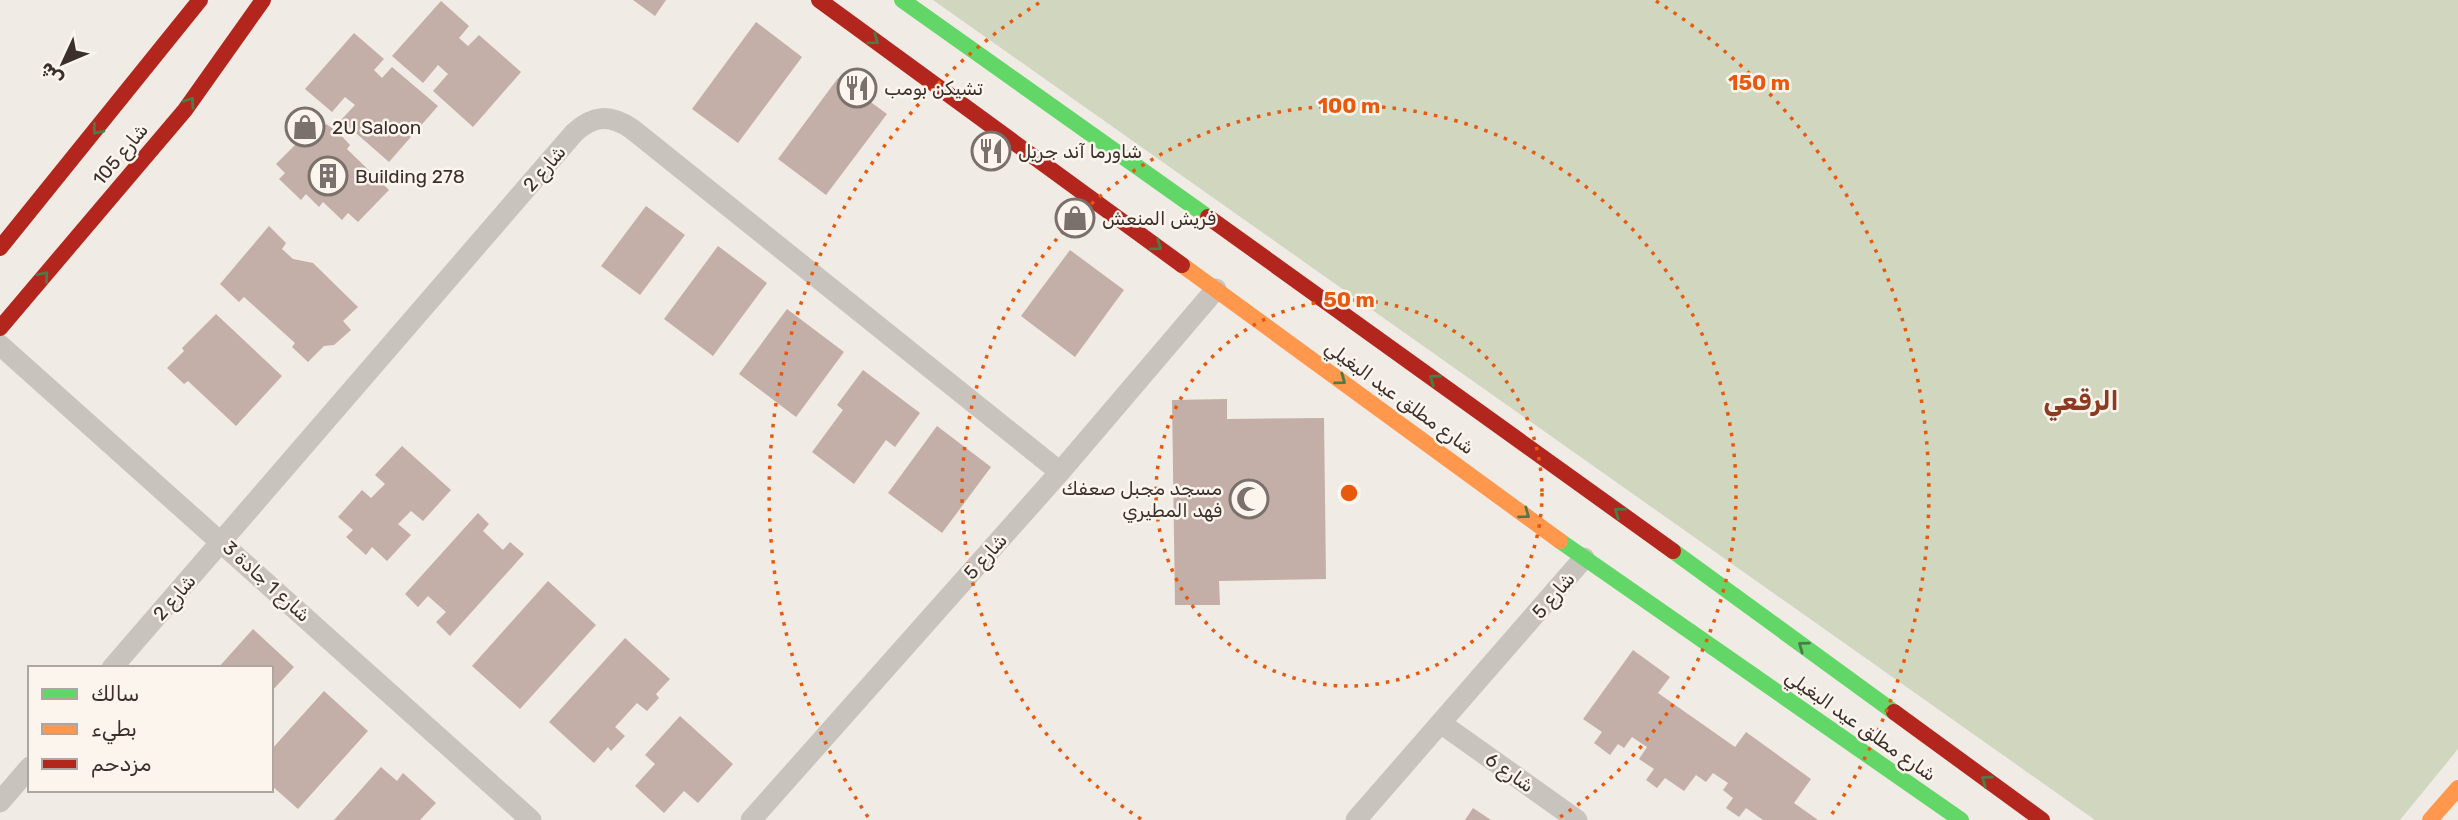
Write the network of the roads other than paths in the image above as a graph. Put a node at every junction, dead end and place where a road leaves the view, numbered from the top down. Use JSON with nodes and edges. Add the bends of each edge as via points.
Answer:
{"nodes":[{"id":1,"x":200,"y":0,"type":"edge"},
{"id":2,"x":263,"y":0,"type":"edge"},
{"id":3,"x":819,"y":0,"type":"edge"},
{"id":4,"x":902,"y":0,"type":"edge"},
{"id":5,"x":0,"y":248,"type":"edge"},
{"id":6,"x":1216,"y":289,"type":"junction"},
{"id":7,"x":0,"y":328,"type":"edge"},
{"id":8,"x":0,"y":345,"type":"edge"},
{"id":9,"x":1060,"y":472,"type":"junction"},
{"id":10,"x":222,"y":541,"type":"junction"},
{"id":11,"x":1584,"y":558,"type":"junction"},
{"id":12,"x":114,"y":666,"type":"edge"},
{"id":13,"x":1442,"y":724,"type":"junction"},
{"id":14,"x":28,"y":769,"type":"edge"},
{"id":15,"x":2458,"y":788,"type":"edge"},
{"id":16,"x":0,"y":802,"type":"edge"},
{"id":17,"x":531,"y":820,"type":"edge"},
{"id":18,"x":751,"y":820,"type":"edge"},
{"id":19,"x":1356,"y":820,"type":"edge"},
{"id":20,"x":1577,"y":820,"type":"edge"},
{"id":21,"x":1961,"y":820,"type":"edge"},
{"id":22,"x":2042,"y":820,"type":"edge"},
{"id":23,"x":2430,"y":820,"type":"edge"}],
"edges":[{"from":1,"to":5,"type":"street","name":"شارع 105","one_way":true},
{"from":7,"to":2,"type":"street","name":"شارع 105","one_way":true,"via":[[185,110]]},
{"from":3,"to":6,"type":"street","name":"شارع مطلق عيد البغيلي","one_way":true},
{"from":22,"to":4,"type":"street","name":"شارع مطلق عيد البغيلي","one_way":true,"via":[[1524,442]]},
{"from":6,"to":9,"type":"street","name":"شارع 5"},
{"from":6,"to":11,"type":"street","name":"شارع مطلق عيد البغيلي","one_way":true},
{"from":8,"to":10,"type":"street","name":"شارع 1 جادة 3"},
{"from":9,"to":10,"type":"street","name":"شارع 2","via":[[632,129],[602,117],[586,122],[574,133]]},
{"from":9,"to":18,"type":"street","name":"شارع 5"},
{"from":10,"to":12,"type":"street","name":"شارع 2"},
{"from":10,"to":17,"type":"street","name":"شارع 1 جادة 3"},
{"from":11,"to":13,"type":"street","name":"شارع 5"},
{"from":11,"to":21,"type":"street","name":"شارع مطلق عيد البغيلي"},
{"from":13,"to":19,"type":"street","name":"شارع 5"},
{"from":13,"to":20,"type":"street","name":"شارع 6"},
{"from":14,"to":16,"type":"street"},
{"from":15,"to":23,"type":"street"}]}
